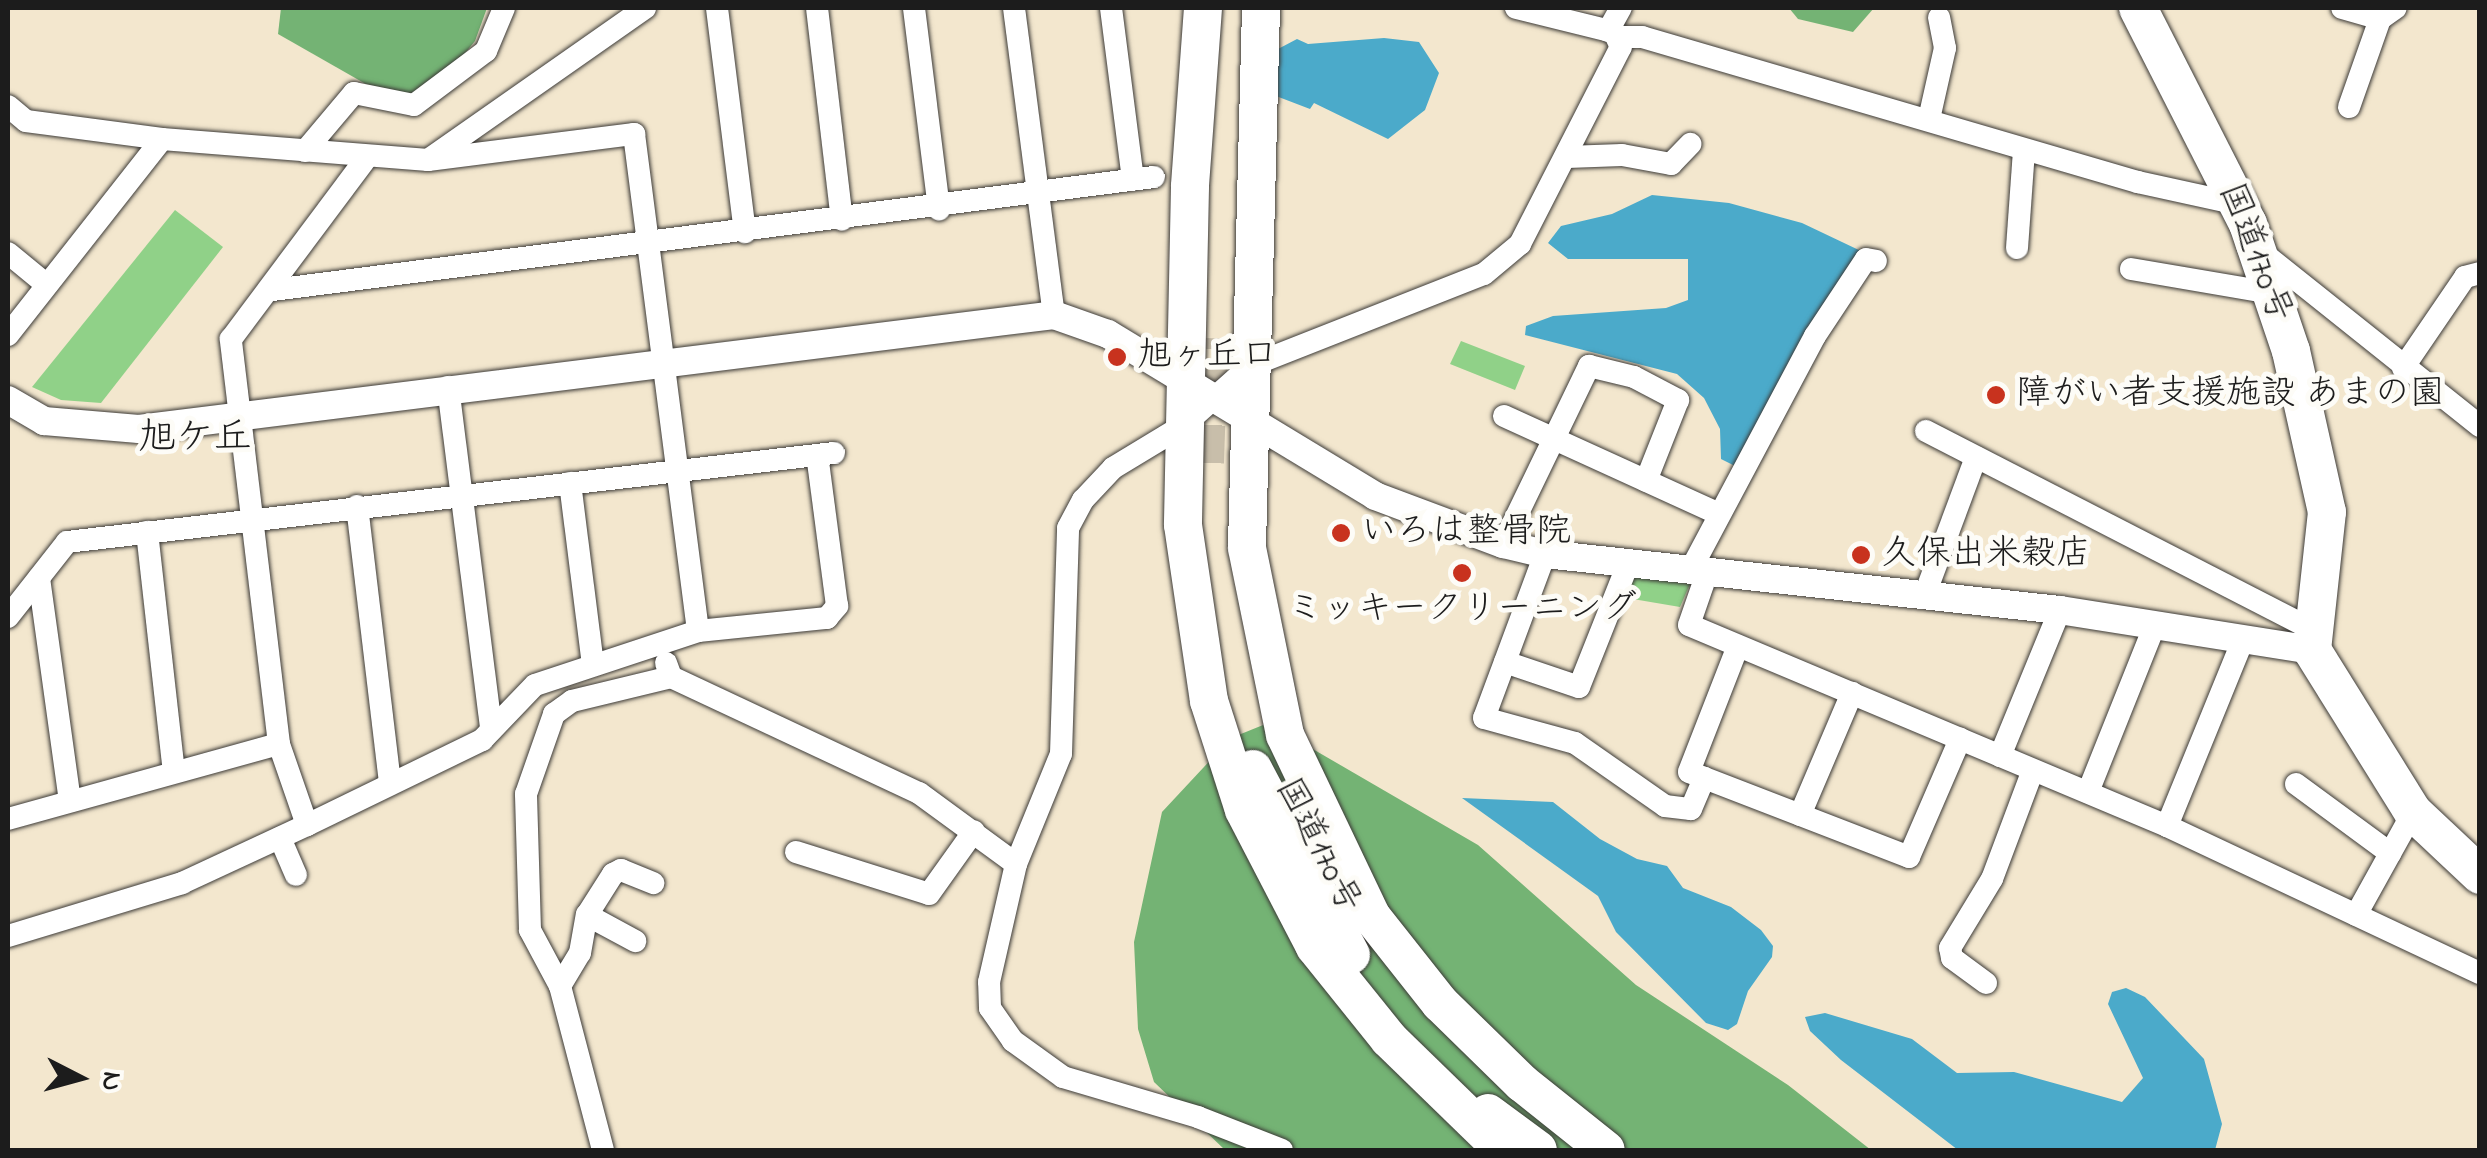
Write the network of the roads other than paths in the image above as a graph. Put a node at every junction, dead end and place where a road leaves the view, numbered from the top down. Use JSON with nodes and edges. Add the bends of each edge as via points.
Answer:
{"nodes":[{"id":1,"x":504,"y":8,"type":"edge"},
{"id":2,"x":645,"y":8,"type":"edge"},
{"id":3,"x":717,"y":8,"type":"edge"},
{"id":4,"x":817,"y":8,"type":"edge"},
{"id":5,"x":914,"y":8,"type":"edge"},
{"id":6,"x":1014,"y":8,"type":"edge"},
{"id":7,"x":1112,"y":8,"type":"edge"},
{"id":8,"x":1202,"y":8,"type":"edge"},
{"id":9,"x":1221,"y":8,"type":"edge"},
{"id":10,"x":1240,"y":8,"type":"edge"},
{"id":11,"x":1262,"y":8,"type":"edge"},
{"id":12,"x":1519,"y":8,"type":"edge"},
{"id":13,"x":1620,"y":8,"type":"edge"},
{"id":14,"x":2342,"y":8,"type":"edge"},
{"id":15,"x":2149,"y":11,"type":"edge"},
{"id":16,"x":2388,"y":13,"type":"edge"},
{"id":17,"x":1939,"y":18,"type":"dead end"},
{"id":18,"x":1614,"y":34,"type":"junction"},
{"id":19,"x":8,"y":106,"type":"edge"},
{"id":20,"x":2349,"y":106,"type":"dead end"},
{"id":21,"x":1929,"y":120,"type":"junction"},
{"id":22,"x":162,"y":139,"type":"junction"},
{"id":23,"x":1690,"y":144,"type":"dead end"},
{"id":24,"x":2024,"y":150,"type":"junction"},
{"id":25,"x":305,"y":151,"type":"junction"},
{"id":26,"x":367,"y":157,"type":"junction"},
{"id":27,"x":1567,"y":157,"type":"junction"},
{"id":28,"x":428,"y":160,"type":"junction"},
{"id":29,"x":1036,"y":194,"type":"junction"},
{"id":30,"x":2238,"y":204,"type":"junction"},
{"id":31,"x":939,"y":208,"type":"junction"},
{"id":32,"x":842,"y":220,"type":"junction"},
{"id":33,"x":744,"y":232,"type":"junction"},
{"id":34,"x":650,"y":246,"type":"junction"},
{"id":35,"x":2016,"y":248,"type":"dead end"},
{"id":36,"x":2258,"y":249,"type":"junction"},
{"id":37,"x":8,"y":253,"type":"edge"},
{"id":38,"x":1876,"y":261,"type":"dead end"},
{"id":39,"x":2131,"y":269,"type":"dead end"},
{"id":40,"x":2480,"y":273,"type":"edge"},
{"id":41,"x":48,"y":284,"type":"junction"},
{"id":42,"x":272,"y":290,"type":"junction"},
{"id":43,"x":2271,"y":293,"type":"junction"},
{"id":44,"x":1054,"y":315,"type":"junction"},
{"id":45,"x":8,"y":336,"type":"edge"},
{"id":46,"x":1229,"y":348,"type":"junction"},
{"id":47,"x":666,"y":360,"type":"junction"},
{"id":48,"x":2403,"y":368,"type":"junction"},
{"id":49,"x":448,"y":387,"type":"junction"},
{"id":50,"x":1201,"y":390,"type":"junction"},
{"id":51,"x":8,"y":400,"type":"edge"},
{"id":52,"x":240,"y":414,"type":"junction"},
{"id":53,"x":1504,"y":416,"type":"dead end"},
{"id":54,"x":1249,"y":420,"type":"junction"},
{"id":55,"x":1184,"y":424,"type":"junction"},
{"id":56,"x":2480,"y":426,"type":"edge"},
{"id":57,"x":1926,"y":431,"type":"dead end"},
{"id":58,"x":1551,"y":439,"type":"junction"},
{"id":59,"x":1976,"y":457,"type":"junction"},
{"id":60,"x":675,"y":467,"type":"junction"},
{"id":61,"x":1646,"y":481,"type":"junction"},
{"id":62,"x":570,"y":482,"type":"junction"},
{"id":63,"x":462,"y":495,"type":"junction"},
{"id":64,"x":356,"y":506,"type":"junction"},
{"id":65,"x":1718,"y":514,"type":"junction"},
{"id":66,"x":254,"y":519,"type":"junction"},
{"id":67,"x":147,"y":532,"type":"junction"},
{"id":68,"x":1502,"y":544,"type":"junction"},
{"id":69,"x":1545,"y":554,"type":"junction"},
{"id":70,"x":1628,"y":564,"type":"junction"},
{"id":71,"x":1699,"y":572,"type":"junction"},
{"id":72,"x":39,"y":578,"type":"junction"},
{"id":73,"x":1924,"y":597,"type":"junction"},
{"id":74,"x":2060,"y":610,"type":"junction"},
{"id":75,"x":8,"y":617,"type":"edge"},
{"id":76,"x":2154,"y":627,"type":"junction"},
{"id":77,"x":698,"y":631,"type":"junction"},
{"id":78,"x":2311,"y":639,"type":"junction"},
{"id":79,"x":2242,"y":642,"type":"junction"},
{"id":80,"x":666,"y":644,"type":"junction"},
{"id":81,"x":1738,"y":646,"type":"junction"},
{"id":82,"x":1504,"y":662,"type":"junction"},
{"id":83,"x":594,"y":665,"type":"junction"},
{"id":84,"x":672,"y":677,"type":"junction"},
{"id":85,"x":1852,"y":693,"type":"junction"},
{"id":86,"x":491,"y":729,"type":"junction"},
{"id":87,"x":1960,"y":739,"type":"junction"},
{"id":88,"x":279,"y":744,"type":"junction"},
{"id":89,"x":2000,"y":756,"type":"junction"},
{"id":90,"x":2033,"y":770,"type":"junction"},
{"id":91,"x":174,"y":771,"type":"junction"},
{"id":92,"x":1704,"y":778,"type":"junction"},
{"id":93,"x":390,"y":782,"type":"junction"},
{"id":94,"x":2296,"y":784,"type":"dead end"},
{"id":95,"x":2088,"y":792,"type":"junction"},
{"id":96,"x":70,"y":801,"type":"junction"},
{"id":97,"x":2413,"y":812,"type":"junction"},
{"id":98,"x":1800,"y":815,"type":"junction"},
{"id":99,"x":8,"y":819,"type":"edge"},
{"id":100,"x":307,"y":825,"type":"junction"},
{"id":101,"x":2167,"y":826,"type":"junction"},
{"id":102,"x":974,"y":831,"type":"junction"},
{"id":103,"x":280,"y":838,"type":"junction"},
{"id":104,"x":796,"y":852,"type":"dead end"},
{"id":105,"x":2390,"y":854,"type":"junction"},
{"id":106,"x":1016,"y":864,"type":"junction"},
{"id":107,"x":296,"y":875,"type":"dead end"},
{"id":108,"x":2480,"y":875,"type":"edge"},
{"id":109,"x":652,"y":884,"type":"dead end"},
{"id":110,"x":2356,"y":914,"type":"junction"},
{"id":111,"x":587,"y":915,"type":"junction"},
{"id":112,"x":8,"y":928,"type":"edge"},
{"id":113,"x":8,"y":936,"type":"edge"},
{"id":114,"x":634,"y":941,"type":"dead end"},
{"id":115,"x":2480,"y":973,"type":"edge"},
{"id":116,"x":1986,"y":983,"type":"dead end"},
{"id":117,"x":560,"y":986,"type":"junction"},
{"id":118,"x":603,"y":1150,"type":"edge"},
{"id":119,"x":1282,"y":1150,"type":"edge"},
{"id":120,"x":1504,"y":1150,"type":"edge"},
{"id":121,"x":1538,"y":1150,"type":"edge"},
{"id":122,"x":1571,"y":1150,"type":"edge"},
{"id":123,"x":1606,"y":1150,"type":"edge"}],
"edges":[{"from":1,"to":25,"type":"street","via":[[486,51],[414,104],[354,93]]},
{"from":2,"to":28,"type":"street"},
{"from":3,"to":33,"type":"street"},
{"from":4,"to":32,"type":"street"},
{"from":5,"to":31,"type":"street"},
{"from":6,"to":29,"type":"street"},
{"from":7,"to":29,"type":"street","via":[[1144,179]]},
{"from":8,"to":50,"type":"highway","via":[[1190,187]]},
{"from":9,"to":46,"type":"highway"},
{"from":10,"to":46,"type":"highway"},
{"from":11,"to":46,"type":"highway"},
{"from":12,"to":18,"type":"street"},
{"from":13,"to":18,"type":"street"},
{"from":14,"to":16,"type":"street"},
{"from":15,"to":30,"type":"highway","name":"国道170号"},
{"from":16,"to":20,"type":"street"},
{"from":17,"to":21,"type":"street","via":[[1945,48]]},
{"from":18,"to":21,"type":"street"},
{"from":18,"to":27,"type":"street","via":[[1621,46]]},
{"from":19,"to":22,"type":"street","via":[[26,122]]},
{"from":21,"to":24,"type":"street"},
{"from":22,"to":25,"type":"street"},
{"from":22,"to":41,"type":"street"},
{"from":23,"to":27,"type":"street","via":[[1670,164],[1622,155]]},
{"from":24,"to":30,"type":"street"},
{"from":24,"to":35,"type":"street"},
{"from":25,"to":26,"type":"street"},
{"from":26,"to":28,"type":"street"},
{"from":26,"to":42,"type":"street"},
{"from":27,"to":46,"type":"street","via":[[1520,244],[1484,274]]},
{"from":28,"to":34,"type":"street","via":[[634,134]]},
{"from":29,"to":31,"type":"street"},
{"from":29,"to":44,"type":"street"},
{"from":30,"to":36,"type":"highway","name":"国道170号"},
{"from":31,"to":32,"type":"street"},
{"from":32,"to":33,"type":"street"},
{"from":33,"to":34,"type":"street"},
{"from":34,"to":42,"type":"street"},
{"from":34,"to":47,"type":"street"},
{"from":36,"to":43,"type":"highway","name":"国道170号"},
{"from":36,"to":48,"type":"street"},
{"from":37,"to":41,"type":"street"},
{"from":38,"to":65,"type":"street","via":[[1866,259],[1832,310]]},
{"from":39,"to":43,"type":"street"},
{"from":40,"to":48,"type":"street","via":[[2465,277]]},
{"from":41,"to":45,"type":"street"},
{"from":42,"to":52,"type":"street","via":[[231,339]]},
{"from":43,"to":78,"type":"highway","name":"国道170号","via":[[2327,512]]},
{"from":44,"to":47,"type":"street"},
{"from":44,"to":50,"type":"street","via":[[1108,334]]},
{"from":46,"to":50,"type":"street"},
{"from":46,"to":54,"type":"highway"},
{"from":47,"to":49,"type":"street"},
{"from":47,"to":60,"type":"street"},
{"from":48,"to":56,"type":"street"},
{"from":49,"to":52,"type":"street"},
{"from":49,"to":63,"type":"street"},
{"from":50,"to":54,"type":"street"},
{"from":50,"to":55,"type":"highway"},
{"from":51,"to":52,"type":"street","via":[[44,422],[106,430]]},
{"from":52,"to":66,"type":"street"},
{"from":53,"to":58,"type":"street"},
{"from":54,"to":68,"type":"street","via":[[1375,496]]},
{"from":54,"to":123,"type":"highway","via":[[1247,548],[1259,631],[1285,736],[1325,829],[1372,917],[1440,1003],[1522,1083]]},
{"from":55,"to":106,"type":"street","via":[[1113,468],[1082,500],[1068,528],[1062,754]]},
{"from":55,"to":120,"type":"highway","via":[[1183,525],[1196,642],[1224,756],[1263,854],[1316,947],[1389,1039]]},
{"from":57,"to":59,"type":"street"},
{"from":58,"to":61,"type":"street"},
{"from":58,"to":61,"type":"street","via":[[1589,366],[1634,377],[1678,400]]},
{"from":58,"to":68,"type":"street"},
{"from":59,"to":73,"type":"street"},
{"from":59,"to":78,"type":"street"},
{"from":60,"to":62,"type":"street"},
{"from":60,"to":77,"type":"street"},
{"from":60,"to":77,"type":"street","via":[[826,454],[837,606],[827,618]]},
{"from":61,"to":65,"type":"street"},
{"from":62,"to":63,"type":"street"},
{"from":62,"to":83,"type":"street"},
{"from":63,"to":64,"type":"street"},
{"from":63,"to":86,"type":"street"},
{"from":64,"to":66,"type":"street"},
{"from":64,"to":93,"type":"street"},
{"from":65,"to":71,"type":"street"},
{"from":66,"to":67,"type":"street"},
{"from":66,"to":88,"type":"street"},
{"from":67,"to":72,"type":"street","via":[[67,542]]},
{"from":67,"to":91,"type":"street"},
{"from":68,"to":69,"type":"street"},
{"from":69,"to":70,"type":"street"},
{"from":69,"to":82,"type":"street"},
{"from":70,"to":71,"type":"street"},
{"from":70,"to":82,"type":"street","via":[[1579,688]]},
{"from":71,"to":73,"type":"street"},
{"from":71,"to":81,"type":"street","via":[[1690,625]]},
{"from":72,"to":75,"type":"street"},
{"from":72,"to":96,"type":"street"},
{"from":73,"to":74,"type":"street"},
{"from":74,"to":76,"type":"street"},
{"from":74,"to":89,"type":"street"},
{"from":76,"to":79,"type":"street"},
{"from":76,"to":95,"type":"street"},
{"from":77,"to":80,"type":"street"},
{"from":78,"to":79,"type":"street"},
{"from":78,"to":97,"type":"highway"},
{"from":79,"to":101,"type":"street"},
{"from":80,"to":83,"type":"street"},
{"from":80,"to":84,"type":"street"},
{"from":81,"to":85,"type":"street"},
{"from":81,"to":92,"type":"street","via":[[1689,772]]},
{"from":82,"to":92,"type":"street","via":[[1484,718],[1575,743],[1665,806],[1691,809]]},
{"from":83,"to":86,"type":"street","via":[[535,685]]},
{"from":84,"to":102,"type":"street","via":[[871,766]]},
{"from":84,"to":117,"type":"street","via":[[572,701],[544,728],[526,794],[528,909],[530,930]]},
{"from":85,"to":87,"type":"street"},
{"from":85,"to":98,"type":"street"},
{"from":86,"to":93,"type":"street","via":[[482,740]]},
{"from":87,"to":89,"type":"street"},
{"from":87,"to":98,"type":"street","via":[[1909,858]]},
{"from":88,"to":91,"type":"street"},
{"from":88,"to":100,"type":"street"},
{"from":89,"to":90,"type":"street"},
{"from":90,"to":95,"type":"street"},
{"from":90,"to":116,"type":"street","via":[[1992,878],[1950,948],[1952,958]]},
{"from":91,"to":96,"type":"street"},
{"from":92,"to":98,"type":"street"},
{"from":93,"to":100,"type":"street"},
{"from":94,"to":105,"type":"street"},
{"from":95,"to":101,"type":"street"},
{"from":96,"to":99,"type":"street"},
{"from":97,"to":105,"type":"street"},
{"from":97,"to":108,"type":"highway"},
{"from":100,"to":103,"type":"street"},
{"from":101,"to":110,"type":"street"},
{"from":102,"to":104,"type":"street","via":[[929,894]]},
{"from":102,"to":106,"type":"street"},
{"from":103,"to":107,"type":"street"},
{"from":103,"to":113,"type":"street","via":[[182,883]]},
{"from":105,"to":110,"type":"street"},
{"from":106,"to":119,"type":"street","via":[[989,982],[996,1024],[1062,1078],[1198,1117]]},
{"from":109,"to":111,"type":"street","via":[[621,870]]},
{"from":110,"to":115,"type":"street"},
{"from":111,"to":114,"type":"street"},
{"from":111,"to":117,"type":"street","via":[[580,953]]},
{"from":112,"to":113,"type":"street"},
{"from":117,"to":118,"type":"street"},
{"from":121,"to":122,"type":"highway","name":"国道170号","via":[[1488,1112],[1405,1029],[1338,936],[1245,753],[1206,554],[1216,462],[1238,636],[1265,740],[1308,837],[1356,926],[1423,1014],[1500,1095]]}]}
